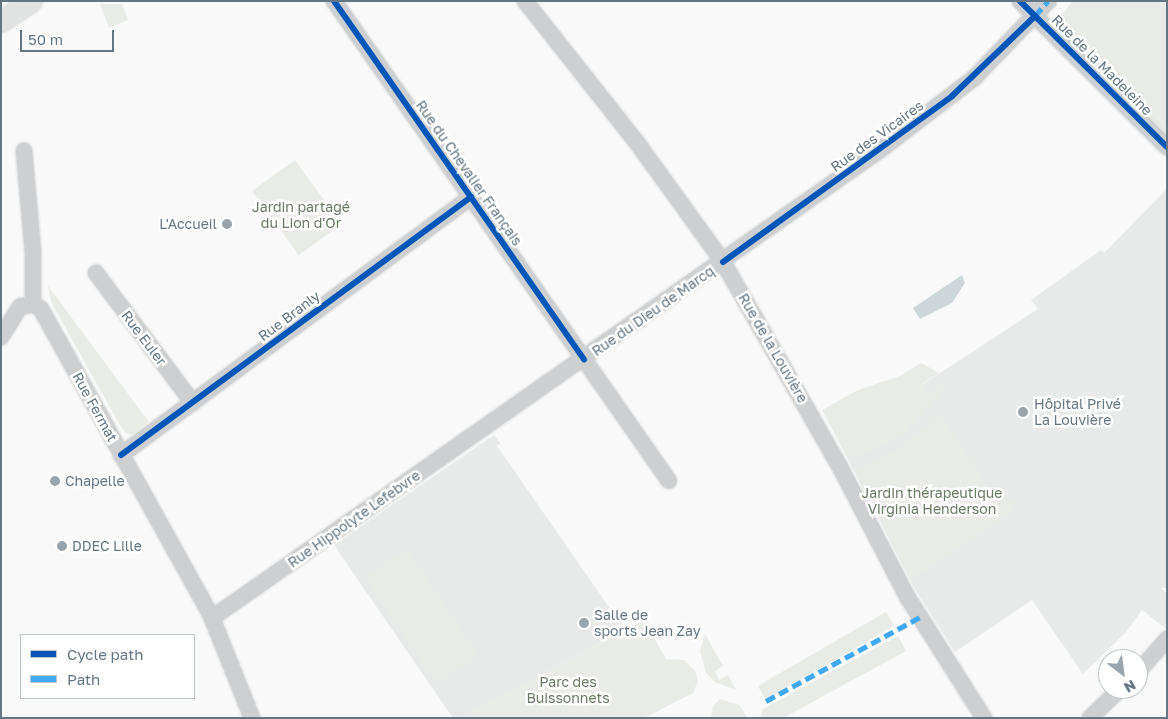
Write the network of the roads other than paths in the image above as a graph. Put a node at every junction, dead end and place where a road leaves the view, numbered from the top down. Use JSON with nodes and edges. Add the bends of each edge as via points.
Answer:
{"nodes":[{"id":1,"x":32,"y":1,"type":"edge"},
{"id":2,"x":334,"y":1,"type":"edge"},
{"id":3,"x":525,"y":1,"type":"edge"},
{"id":4,"x":1020,"y":1,"type":"edge"},
{"id":5,"x":1048,"y":1,"type":"edge"},
{"id":6,"x":1035,"y":16,"type":"junction"},
{"id":7,"x":1,"y":21,"type":"edge"},
{"id":8,"x":1167,"y":147,"type":"edge"},
{"id":9,"x":24,"y":151,"type":"dead end"},
{"id":10,"x":471,"y":198,"type":"junction"},
{"id":11,"x":723,"y":262,"type":"junction"},
{"id":12,"x":96,"y":273,"type":"dead end"},
{"id":13,"x":33,"y":304,"type":"junction"},
{"id":14,"x":1,"y":337,"type":"edge"},
{"id":15,"x":584,"y":359,"type":"junction"},
{"id":16,"x":193,"y":402,"type":"junction"},
{"id":17,"x":122,"y":455,"type":"junction"},
{"id":18,"x":669,"y":481,"type":"dead end"},
{"id":19,"x":212,"y":618,"type":"junction"},
{"id":20,"x":1167,"y":639,"type":"edge"},
{"id":21,"x":1148,"y":661,"type":"edge"},
{"id":22,"x":1110,"y":699,"type":"edge"},
{"id":23,"x":252,"y":718,"type":"edge"},
{"id":24,"x":984,"y":718,"type":"edge"},
{"id":25,"x":1090,"y":718,"type":"edge"}],
"edges":[{"from":1,"to":7,"type":"main road"},
{"from":2,"to":10,"type":"street","name":"Rue du Chevalier Français"},
{"from":3,"to":11,"type":"street","name":"Rue de la Louvière","via":[[638,144]]},
{"from":4,"to":6,"type":"street","name":"Rue de la Madeleine"},
{"from":5,"to":6,"type":"street","name":"Rue des Vicaires"},
{"from":6,"to":8,"type":"street","name":"Rue de la Madeleine"},
{"from":6,"to":11,"type":"street","name":"Rue des Vicaires","via":[[952,96]]},
{"from":9,"to":13,"type":"street","via":[[33,251]]},
{"from":10,"to":15,"type":"street","name":"Rue du Chevalier Français"},
{"from":10,"to":16,"type":"street","name":"Rue Branly"},
{"from":11,"to":15,"type":"street","name":"Rue du Dieu de Marcq"},
{"from":11,"to":24,"type":"street","name":"Rue de la Louvière","via":[[837,461],[908,598]]},
{"from":12,"to":16,"type":"street","name":"Rue Euler"},
{"from":13,"to":14,"type":"street","via":[[20,308]]},
{"from":13,"to":17,"type":"street","name":"Rue Fermat","via":[[41,309]]},
{"from":15,"to":18,"type":"street","name":"Rue du Chevalier Français"},
{"from":15,"to":19,"type":"street","name":"Rue Hippolyte Lefebvre"},
{"from":16,"to":17,"type":"street","name":"Rue Branly"},
{"from":17,"to":19,"type":"street","name":"Rue Fermat"},
{"from":19,"to":23,"type":"street"},
{"from":20,"to":21,"type":"street"},
{"from":22,"to":25,"type":"street"}]}
